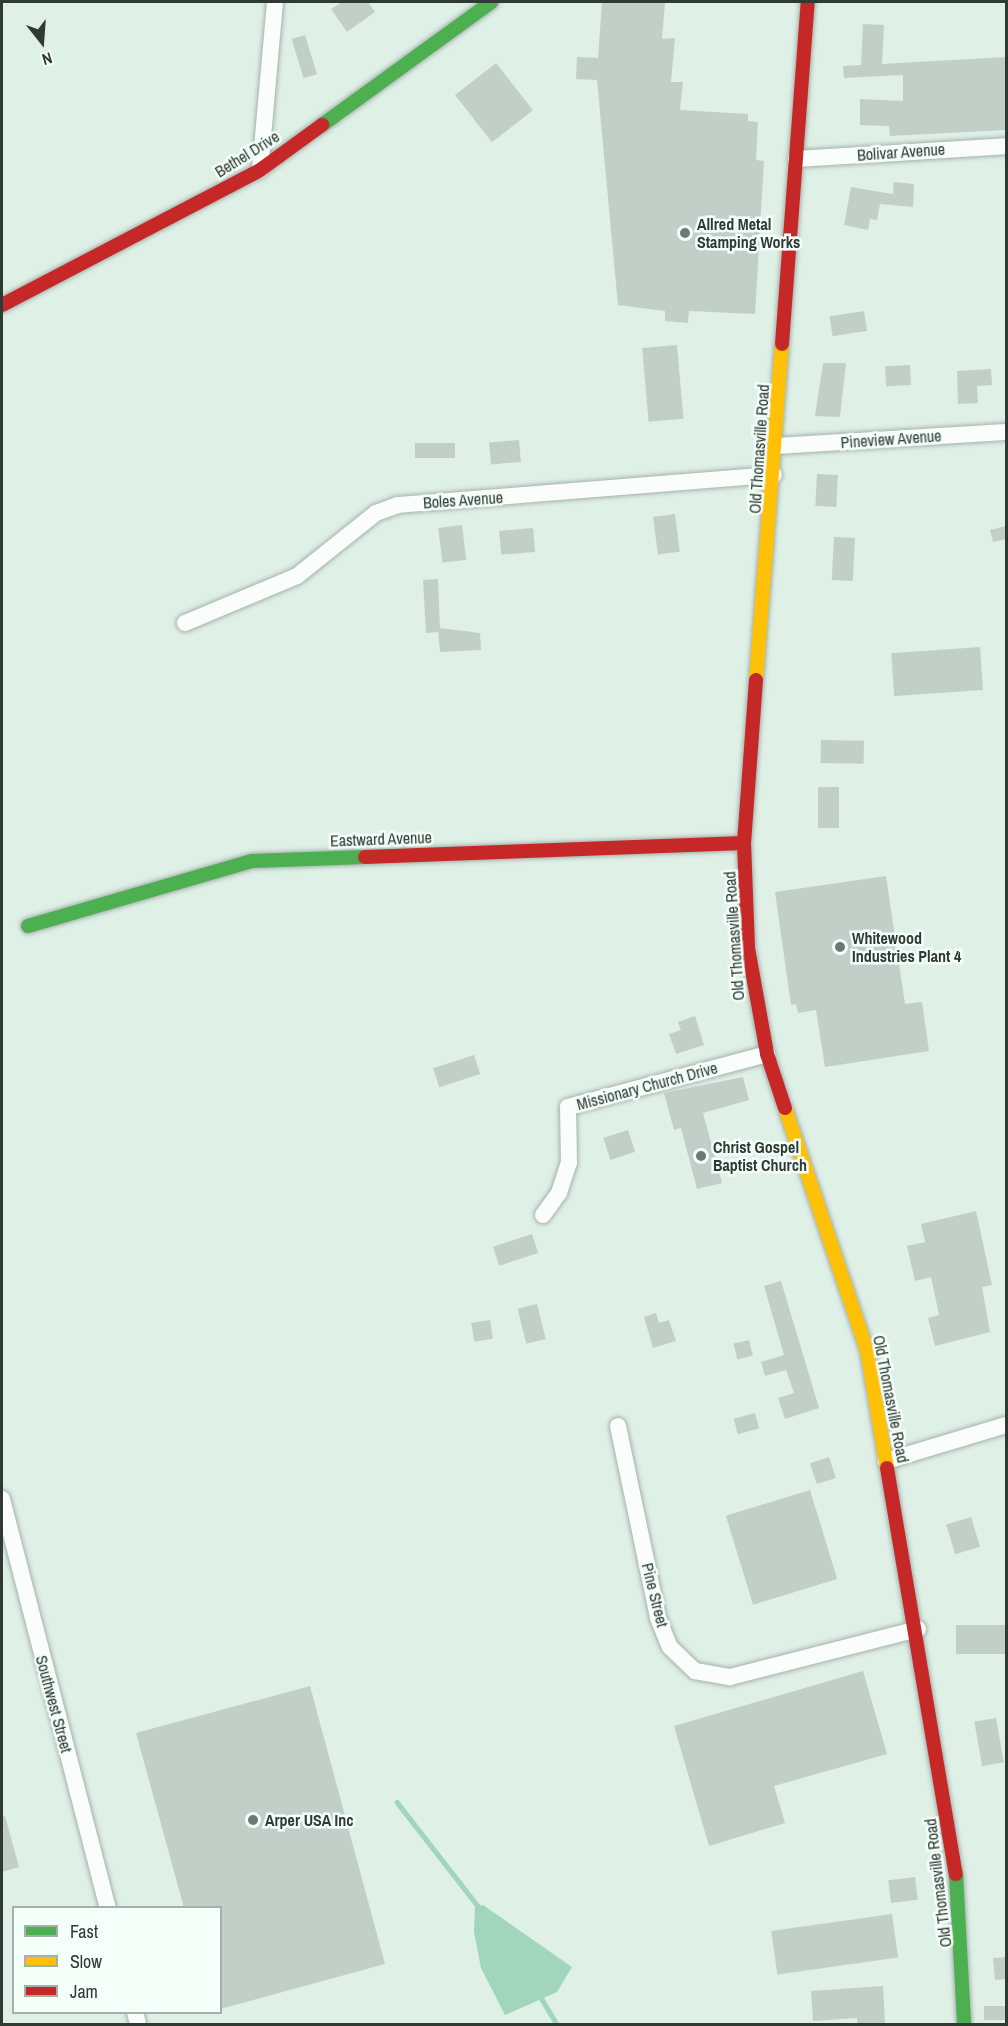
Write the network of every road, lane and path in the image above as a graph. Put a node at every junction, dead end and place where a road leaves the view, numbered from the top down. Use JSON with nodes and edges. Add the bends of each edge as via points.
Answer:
{"nodes":[{"id":1,"x":275,"y":2,"type":"edge"},
{"id":2,"x":491,"y":2,"type":"edge"},
{"id":3,"x":808,"y":2,"type":"edge"},
{"id":4,"x":1006,"y":146,"type":"edge"},
{"id":5,"x":796,"y":159,"type":"junction"},
{"id":6,"x":260,"y":170,"type":"junction"},
{"id":7,"x":2,"y":305,"type":"edge"},
{"id":8,"x":1006,"y":432,"type":"edge"},
{"id":9,"x":776,"y":446,"type":"junction"},
{"id":10,"x":774,"y":475,"type":"junction"},
{"id":11,"x":185,"y":622,"type":"dead end"},
{"id":12,"x":744,"y":843,"type":"junction"},
{"id":13,"x":28,"y":926,"type":"dead end"},
{"id":14,"x":767,"y":1054,"type":"junction"},
{"id":15,"x":543,"y":1215,"type":"dead end"},
{"id":16,"x":1006,"y":1425,"type":"edge"},
{"id":17,"x":618,"y":1426,"type":"dead end"},
{"id":18,"x":886,"y":1461,"type":"junction"},
{"id":19,"x":2,"y":1499,"type":"edge"},
{"id":20,"x":918,"y":1629,"type":"junction"},
{"id":21,"x":107,"y":1906,"type":"edge"},
{"id":22,"x":964,"y":2025,"type":"edge"}],
"edges":[{"from":1,"to":6,"type":"street"},
{"from":2,"to":6,"type":"street","name":"Bethel Drive"},
{"from":3,"to":5,"type":"street","name":"Old Thomasville Road"},
{"from":4,"to":5,"type":"street","name":"Bolivar Avenue"},
{"from":5,"to":9,"type":"street","name":"Old Thomasville Road"},
{"from":6,"to":7,"type":"street","name":"Bethel Drive"},
{"from":8,"to":9,"type":"street","name":"Pineview Avenue"},
{"from":9,"to":10,"type":"street","name":"Old Thomasville Road"},
{"from":10,"to":11,"type":"street","name":"Boles Avenue","via":[[398,505],[375,513],[297,576]]},
{"from":10,"to":12,"type":"street","name":"Old Thomasville Road"},
{"from":12,"to":13,"type":"street","name":"Eastward Avenue","via":[[252,861]]},
{"from":12,"to":14,"type":"street","name":"Old Thomasville Road","via":[[751,980]]},
{"from":14,"to":15,"type":"street","name":"Missionary Church Drive","via":[[568,1107],[569,1163],[559,1194]]},
{"from":14,"to":18,"type":"street","name":"Old Thomasville Road","via":[[867,1350]]},
{"from":16,"to":18,"type":"street"},
{"from":17,"to":20,"type":"street","name":"Pine Street","via":[[658,1618],[670,1647],[695,1671],[730,1677]]},
{"from":18,"to":20,"type":"street","name":"Old Thomasville Road"},
{"from":19,"to":21,"type":"street","name":"Southwest Street"},
{"from":20,"to":22,"type":"street","name":"Old Thomasville Road","via":[[956,1874]]}]}
